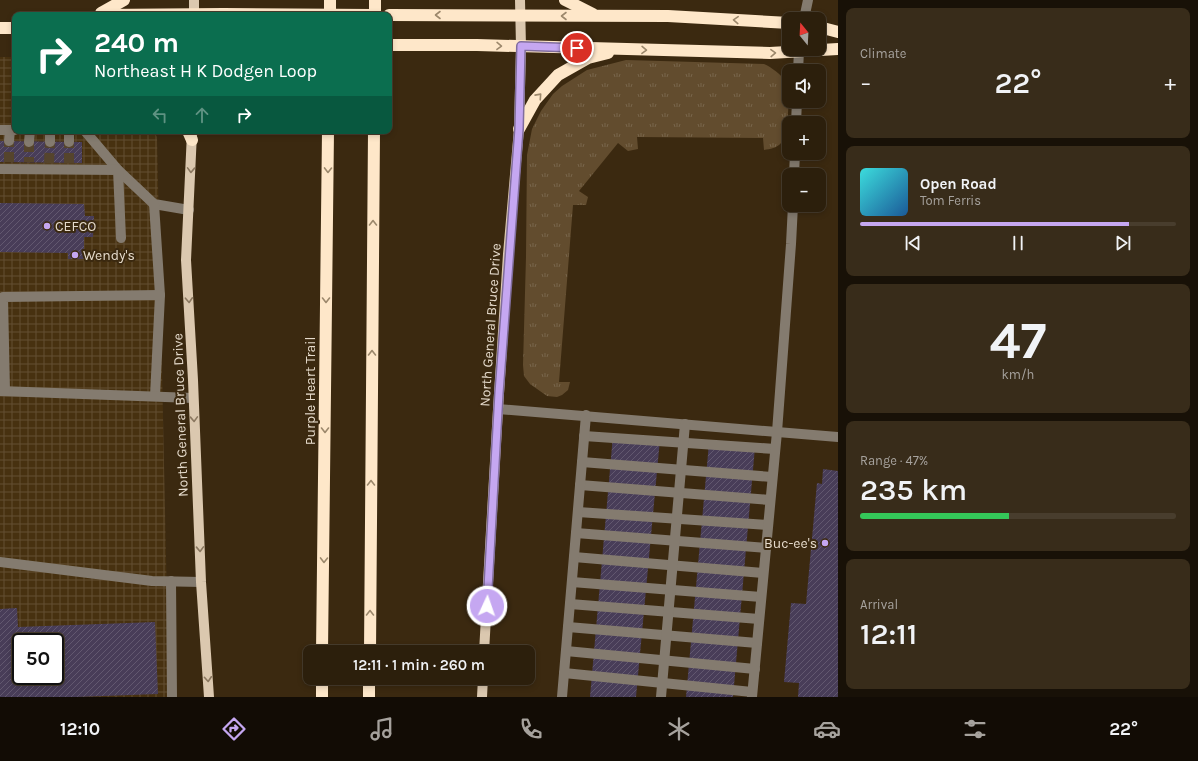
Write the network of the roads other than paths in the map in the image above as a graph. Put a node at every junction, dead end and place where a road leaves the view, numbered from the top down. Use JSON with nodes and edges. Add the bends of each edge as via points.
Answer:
{"nodes":[{"id":1,"x":124,"y":0,"type":"edge"},
{"id":2,"x":194,"y":0,"type":"edge"},
{"id":3,"x":330,"y":0,"type":"edge"},
{"id":4,"x":375,"y":0,"type":"edge"},
{"id":5,"x":520,"y":0,"type":"edge"},
{"id":6,"x":565,"y":0,"type":"edge"},
{"id":7,"x":808,"y":0,"type":"edge"},
{"id":8,"x":102,"y":12,"type":"edge"},
{"id":9,"x":194,"y":12,"type":"edge"},
{"id":10,"x":330,"y":12,"type":"edge"},
{"id":11,"x":374,"y":12,"type":"edge"},
{"id":12,"x":805,"y":12,"type":"edge"},
{"id":13,"x":392,"y":15,"type":"edge"},
{"id":14,"x":520,"y":16,"type":"junction"},
{"id":15,"x":596,"y":16,"type":"junction"},
{"id":16,"x":782,"y":23,"type":"edge"},
{"id":17,"x":0,"y":28,"type":"edge"},
{"id":18,"x":12,"y":28,"type":"edge"},
{"id":19,"x":826,"y":29,"type":"edge"},
{"id":20,"x":838,"y":32,"type":"edge"},
{"id":21,"x":392,"y":45,"type":"edge"},
{"id":22,"x":521,"y":46,"type":"junction"},
{"id":23,"x":620,"y":49,"type":"junction"},
{"id":24,"x":838,"y":49,"type":"edge"},
{"id":25,"x":826,"y":50,"type":"edge"},
{"id":26,"x":782,"y":52,"type":"edge"},
{"id":27,"x":519,"y":129,"type":"junction"},
{"id":28,"x":8,"y":130,"type":"edge"},
{"id":29,"x":30,"y":134,"type":"edge"},
{"id":30,"x":50,"y":134,"type":"edge"},
{"id":31,"x":69,"y":134,"type":"edge"},
{"id":32,"x":88,"y":134,"type":"edge"},
{"id":33,"x":191,"y":134,"type":"edge"},
{"id":34,"x":328,"y":134,"type":"edge"},
{"id":35,"x":374,"y":134,"type":"edge"},
{"id":36,"x":9,"y":141,"type":"tunnel mouth"},
{"id":37,"x":29,"y":142,"type":"tunnel mouth"},
{"id":38,"x":50,"y":142,"type":"tunnel mouth"},
{"id":39,"x":69,"y":142,"type":"tunnel mouth"},
{"id":40,"x":6,"y":166,"type":"edge"},
{"id":41,"x":118,"y":170,"type":"junction"},
{"id":42,"x":154,"y":204,"type":"junction"},
{"id":43,"x":189,"y":210,"type":"junction"},
{"id":44,"x":792,"y":212,"type":"edge"},
{"id":45,"x":121,"y":238,"type":"dead end"},
{"id":46,"x":160,"y":295,"type":"junction"},
{"id":47,"x":2,"y":391,"type":"edge"},
{"id":48,"x":155,"y":396,"type":"junction"},
{"id":49,"x":193,"y":398,"type":"junction"},
{"id":50,"x":498,"y":409,"type":"junction"},
{"id":51,"x":586,"y":415,"type":"junction"},
{"id":52,"x":685,"y":424,"type":"junction"},
{"id":53,"x":777,"y":432,"type":"junction"},
{"id":54,"x":584,"y":436,"type":"junction"},
{"id":55,"x":838,"y":438,"type":"edge"},
{"id":56,"x":683,"y":443,"type":"junction"},
{"id":57,"x":775,"y":449,"type":"junction"},
{"id":58,"x":582,"y":462,"type":"junction"},
{"id":59,"x":681,"y":470,"type":"junction"},
{"id":60,"x":772,"y":477,"type":"junction"},
{"id":61,"x":580,"y":485,"type":"junction"},
{"id":62,"x":679,"y":493,"type":"junction"},
{"id":63,"x":770,"y":500,"type":"junction"},
{"id":64,"x":578,"y":512,"type":"junction"},
{"id":65,"x":677,"y":519,"type":"junction"},
{"id":66,"x":768,"y":525,"type":"junction"},
{"id":67,"x":576,"y":533,"type":"junction"},
{"id":68,"x":674,"y":541,"type":"junction"},
{"id":69,"x":766,"y":548,"type":"junction"},
{"id":70,"x":574,"y":557,"type":"junction"},
{"id":71,"x":0,"y":562,"type":"edge"},
{"id":72,"x":672,"y":565,"type":"junction"},
{"id":73,"x":763,"y":573,"type":"junction"},
{"id":74,"x":171,"y":581,"type":"junction"},
{"id":75,"x":201,"y":582,"type":"junction"},
{"id":76,"x":572,"y":582,"type":"junction"},
{"id":77,"x":670,"y":590,"type":"junction"},
{"id":78,"x":761,"y":597,"type":"junction"},
{"id":79,"x":570,"y":604,"type":"junction"},
{"id":80,"x":668,"y":612,"type":"junction"},
{"id":81,"x":759,"y":619,"type":"junction"},
{"id":82,"x":568,"y":628,"type":"junction"},
{"id":83,"x":666,"y":636,"type":"junction"},
{"id":84,"x":757,"y":643,"type":"junction"},
{"id":85,"x":322,"y":645,"type":"edge"},
{"id":86,"x":370,"y":645,"type":"edge"},
{"id":87,"x":484,"y":645,"type":"edge"},
{"id":88,"x":566,"y":651,"type":"junction"},
{"id":89,"x":664,"y":660,"type":"junction"},
{"id":90,"x":755,"y":669,"type":"junction"},
{"id":91,"x":564,"y":674,"type":"junction"},
{"id":92,"x":662,"y":683,"type":"junction"},
{"id":93,"x":322,"y":685,"type":"edge"},
{"id":94,"x":369,"y":685,"type":"edge"},
{"id":95,"x":483,"y":685,"type":"edge"},
{"id":96,"x":752,"y":694,"type":"edge"},
{"id":97,"x":172,"y":697,"type":"edge"},
{"id":98,"x":209,"y":697,"type":"edge"},
{"id":99,"x":322,"y":697,"type":"edge"},
{"id":100,"x":369,"y":697,"type":"edge"},
{"id":101,"x":482,"y":697,"type":"edge"},
{"id":102,"x":562,"y":697,"type":"edge"},
{"id":103,"x":660,"y":697,"type":"edge"}],
"edges":[{"from":1,"to":8,"type":"highway"},
{"from":2,"to":9,"type":"main road"},
{"from":3,"to":10,"type":"highway"},
{"from":4,"to":11,"type":"highway"},
{"from":5,"to":14,"type":"main road","name":"North General Bruce Drive"},
{"from":6,"to":15,"type":"highway"},
{"from":7,"to":12,"type":"lane"},
{"from":14,"to":13,"type":"highway","one_way":true},
{"from":15,"to":14,"type":"highway","one_way":true},
{"from":14,"to":22,"type":"main road","name":"North General Bruce Drive"},
{"from":16,"to":15,"type":"highway","one_way":true,"via":[[668,16]]},
{"from":17,"to":18,"type":"highway"},
{"from":19,"to":20,"type":"highway"},
{"from":21,"to":22,"type":"highway","one_way":true},
{"from":22,"to":23,"type":"highway"},
{"from":22,"to":27,"type":"main road","name":"North General Bruce Drive"},
{"from":23,"to":26,"type":"highway","one_way":true},
{"from":27,"to":23,"type":"highway","one_way":true,"via":[[535,100],[558,76],[588,58]]},
{"from":24,"to":25,"type":"highway"},
{"from":27,"to":50,"type":"main road","name":"North General Bruce Drive"},
{"from":28,"to":36,"type":"lane"},
{"from":29,"to":37,"type":"lane"},
{"from":30,"to":38,"type":"lane"},
{"from":31,"to":39,"type":"lane"},
{"from":32,"to":41,"type":"lane"},
{"from":33,"to":43,"type":"main road","name":"North General Bruce Drive","one_way":true},
{"from":34,"to":85,"type":"highway","name":"Purple Heart Trail","one_way":true},
{"from":86,"to":35,"type":"highway","one_way":true},
{"from":40,"to":41,"type":"lane","via":[[69,166]]},
{"from":41,"to":42,"type":"lane"},
{"from":41,"to":45,"type":"lane"},
{"from":42,"to":43,"type":"lane"},
{"from":42,"to":46,"type":"lane"},
{"from":43,"to":49,"type":"main road","name":"North General Bruce Drive","one_way":true,"via":[[186,260]]},
{"from":44,"to":53,"type":"lane"},
{"from":46,"to":47,"type":"lane","via":[[3,297]]},
{"from":46,"to":48,"type":"lane"},
{"from":47,"to":48,"type":"lane"},
{"from":48,"to":49,"type":"lane"},
{"from":49,"to":75,"type":"main road","name":"North General Bruce Drive","one_way":true},
{"from":50,"to":51,"type":"lane"},
{"from":50,"to":87,"type":"main road","name":"North General Bruce Drive"},
{"from":51,"to":52,"type":"lane"},
{"from":51,"to":54,"type":"lane"},
{"from":52,"to":53,"type":"lane"},
{"from":52,"to":56,"type":"lane"},
{"from":53,"to":55,"type":"lane"},
{"from":53,"to":57,"type":"lane"},
{"from":54,"to":56,"type":"lane"},
{"from":54,"to":58,"type":"lane"},
{"from":56,"to":57,"type":"lane"},
{"from":56,"to":59,"type":"lane"},
{"from":57,"to":60,"type":"lane"},
{"from":58,"to":59,"type":"lane"},
{"from":58,"to":61,"type":"lane"},
{"from":59,"to":60,"type":"lane"},
{"from":59,"to":62,"type":"lane"},
{"from":60,"to":63,"type":"lane"},
{"from":61,"to":62,"type":"lane"},
{"from":61,"to":64,"type":"lane"},
{"from":62,"to":63,"type":"lane"},
{"from":62,"to":65,"type":"lane"},
{"from":63,"to":66,"type":"lane"},
{"from":64,"to":65,"type":"lane"},
{"from":64,"to":67,"type":"lane"},
{"from":65,"to":66,"type":"lane"},
{"from":65,"to":68,"type":"lane"},
{"from":66,"to":69,"type":"lane"},
{"from":67,"to":68,"type":"lane"},
{"from":67,"to":70,"type":"lane"},
{"from":68,"to":69,"type":"lane"},
{"from":68,"to":72,"type":"lane"},
{"from":69,"to":73,"type":"lane"},
{"from":70,"to":72,"type":"lane"},
{"from":70,"to":76,"type":"lane"},
{"from":71,"to":74,"type":"lane","via":[[152,581]]},
{"from":72,"to":73,"type":"lane"},
{"from":72,"to":77,"type":"lane"},
{"from":73,"to":78,"type":"lane"},
{"from":74,"to":75,"type":"lane"},
{"from":74,"to":97,"type":"lane"},
{"from":75,"to":98,"type":"main road","name":"North General Bruce Drive","one_way":true},
{"from":76,"to":77,"type":"lane"},
{"from":76,"to":79,"type":"lane"},
{"from":77,"to":78,"type":"lane"},
{"from":77,"to":80,"type":"lane"},
{"from":78,"to":81,"type":"lane"},
{"from":79,"to":80,"type":"lane"},
{"from":79,"to":82,"type":"lane"},
{"from":80,"to":81,"type":"lane"},
{"from":80,"to":83,"type":"lane"},
{"from":81,"to":84,"type":"lane"},
{"from":82,"to":83,"type":"lane"},
{"from":82,"to":88,"type":"lane"},
{"from":83,"to":84,"type":"lane"},
{"from":83,"to":89,"type":"lane"},
{"from":84,"to":90,"type":"lane"},
{"from":88,"to":89,"type":"lane"},
{"from":88,"to":91,"type":"lane"},
{"from":89,"to":90,"type":"lane"},
{"from":89,"to":92,"type":"lane"},
{"from":90,"to":96,"type":"lane"},
{"from":91,"to":92,"type":"lane"},
{"from":91,"to":102,"type":"lane"},
{"from":92,"to":96,"type":"lane"},
{"from":92,"to":103,"type":"lane"},
{"from":93,"to":99,"type":"highway"},
{"from":94,"to":100,"type":"highway"},
{"from":95,"to":101,"type":"main road"}]}
